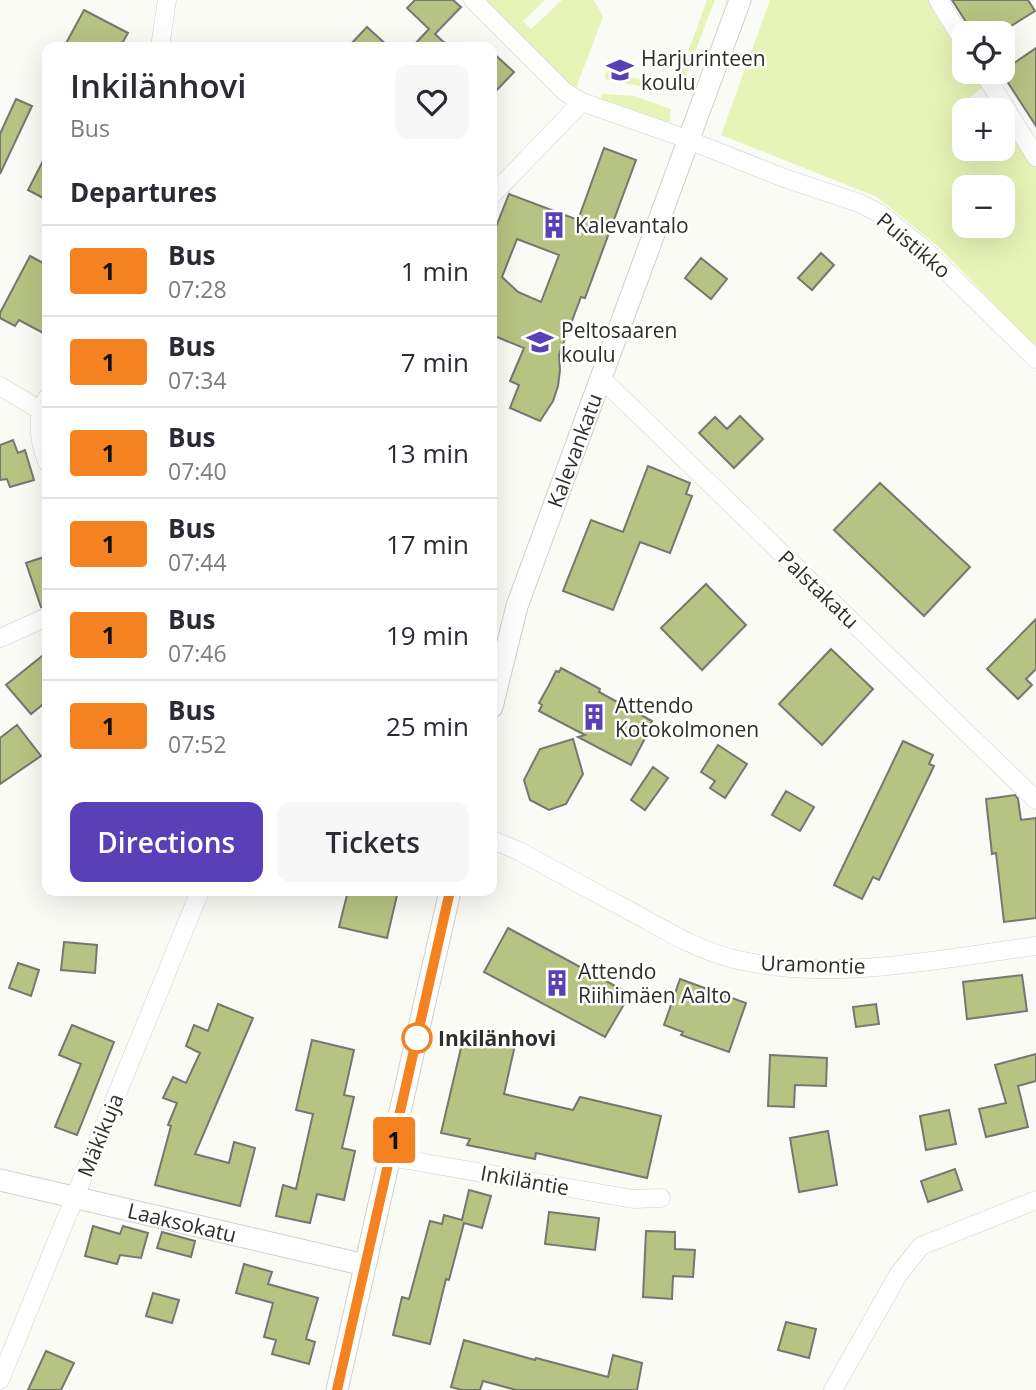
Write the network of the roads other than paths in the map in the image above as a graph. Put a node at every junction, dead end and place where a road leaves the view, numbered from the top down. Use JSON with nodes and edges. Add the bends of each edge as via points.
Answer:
{"nodes":[{"id":1,"x":167,"y":0,"type":"edge"},
{"id":2,"x":473,"y":0,"type":"edge"},
{"id":3,"x":740,"y":0,"type":"edge"},
{"id":4,"x":938,"y":0,"type":"edge"},
{"id":5,"x":952,"y":23,"type":"edge"},
{"id":6,"x":161,"y":42,"type":"edge"},
{"id":7,"x":990,"y":84,"type":"edge"},
{"id":8,"x":582,"y":102,"type":"junction"},
{"id":9,"x":688,"y":140,"type":"junction"},
{"id":10,"x":1036,"y":157,"type":"edge"},
{"id":11,"x":497,"y":190,"type":"edge"},
{"id":12,"x":1036,"y":359,"type":"edge"},
{"id":13,"x":601,"y":378,"type":"junction"},
{"id":14,"x":0,"y":386,"type":"edge"},
{"id":15,"x":42,"y":403,"type":"edge"},
{"id":16,"x":42,"y":619,"type":"edge"},
{"id":17,"x":0,"y":638,"type":"edge"},
{"id":18,"x":497,"y":686,"type":"edge"},
{"id":19,"x":1036,"y":800,"type":"edge"},
{"id":20,"x":497,"y":842,"type":"edge"},
{"id":21,"x":198,"y":896,"type":"edge"},
{"id":22,"x":449,"y":896,"type":"edge"},
{"id":23,"x":1036,"y":946,"type":"edge"},
{"id":24,"x":390,"y":1157,"type":"junction"},
{"id":25,"x":0,"y":1180,"type":"edge"},
{"id":26,"x":661,"y":1198,"type":"dead end"},
{"id":27,"x":74,"y":1199,"type":"junction"},
{"id":28,"x":1036,"y":1200,"type":"edge"},
{"id":29,"x":365,"y":1265,"type":"junction"},
{"id":30,"x":0,"y":1380,"type":"edge"},
{"id":31,"x":337,"y":1390,"type":"edge"},
{"id":32,"x":833,"y":1390,"type":"edge"}],
"edges":[{"from":1,"to":6,"type":"street"},
{"from":2,"to":8,"type":"street","name":"Puistikko","via":[[565,92]]},
{"from":3,"to":9,"type":"street","name":"Kalevankatu"},
{"from":4,"to":5,"type":"street"},
{"from":7,"to":10,"type":"street"},
{"from":8,"to":9,"type":"street","name":"Puistikko"},
{"from":8,"to":11,"type":"street"},
{"from":9,"to":12,"type":"street","name":"Puistikko","via":[[879,214],[924,249]]},
{"from":9,"to":13,"type":"street","name":"Kalevankatu"},
{"from":13,"to":18,"type":"street","name":"Kalevankatu","via":[[517,606]]},
{"from":13,"to":19,"type":"street","name":"Palstakatu"},
{"from":14,"to":15,"type":"street"},
{"from":16,"to":17,"type":"street"},
{"from":20,"to":23,"type":"street","name":"Uramontie","via":[[683,940],[762,965],[864,967]]},
{"from":21,"to":27,"type":"street","name":"Mäkikuja"},
{"from":22,"to":24,"type":"street"},
{"from":24,"to":26,"type":"street","name":"Inkiläntie","via":[[634,1199]]},
{"from":24,"to":29,"type":"street"},
{"from":25,"to":27,"type":"street","name":"Laaksokatu"},
{"from":27,"to":29,"type":"street","name":"Laaksokatu"},
{"from":27,"to":30,"type":"street","name":"Mäkikuja"},
{"from":28,"to":32,"type":"street","via":[[921,1246],[898,1275]]},
{"from":29,"to":31,"type":"street"}]}
